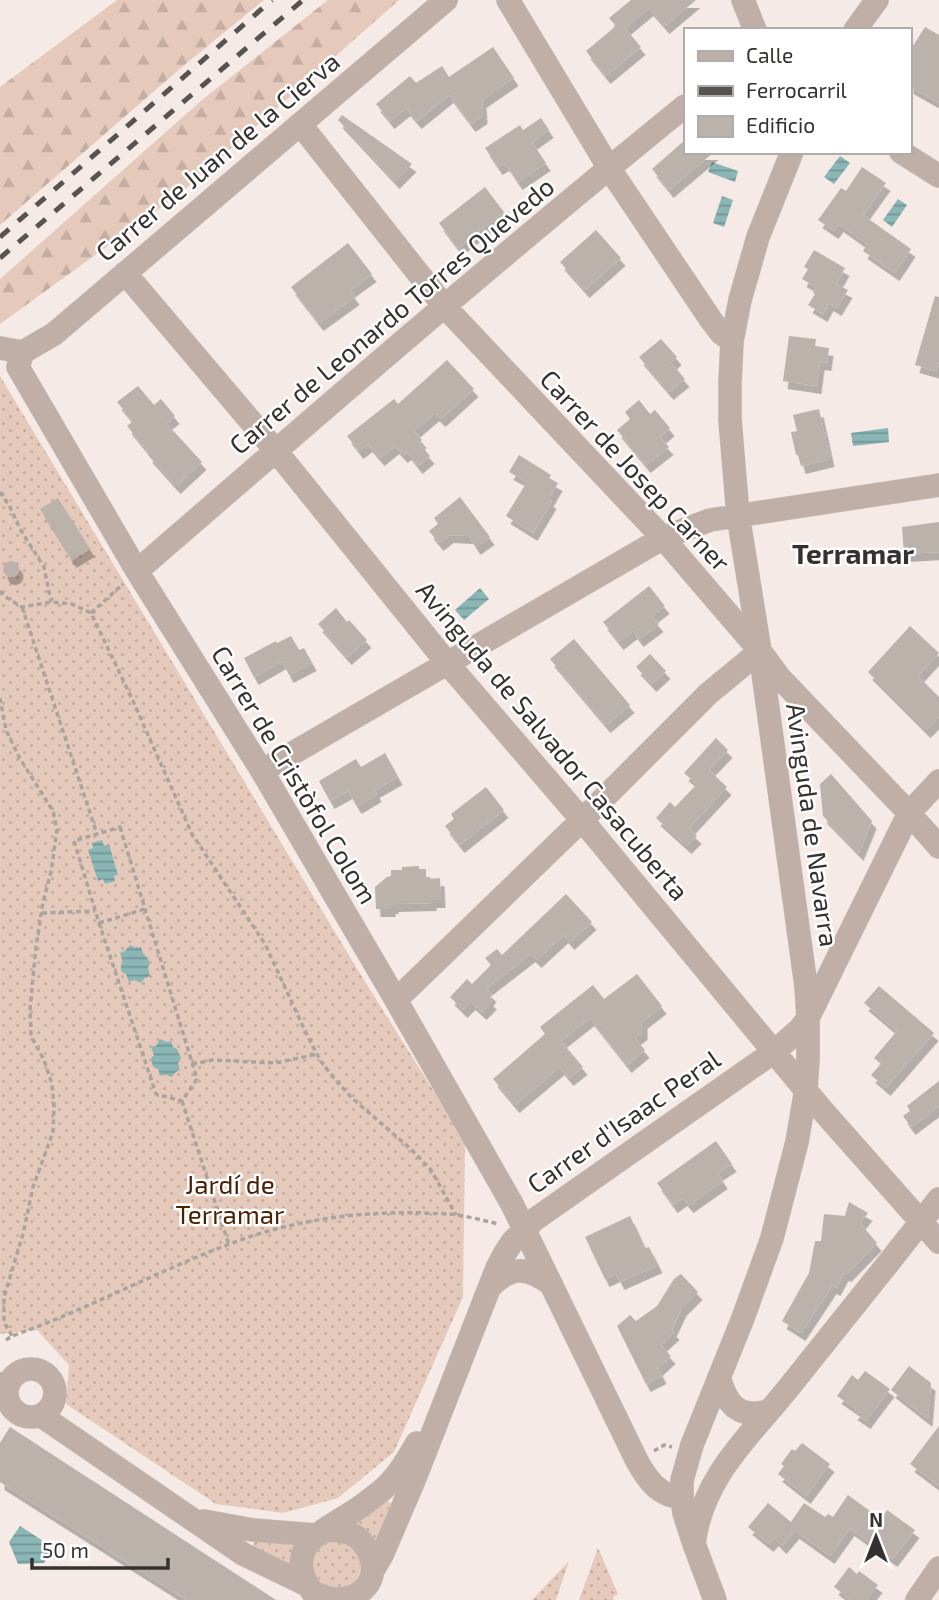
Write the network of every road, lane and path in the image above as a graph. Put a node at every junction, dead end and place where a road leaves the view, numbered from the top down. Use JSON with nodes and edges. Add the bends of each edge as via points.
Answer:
{"nodes":[{"id":1,"x":446,"y":0,"type":"edge"},
{"id":2,"x":508,"y":0,"type":"edge"},
{"id":3,"x":743,"y":0,"type":"edge"},
{"id":4,"x":877,"y":0,"type":"edge"},
{"id":5,"x":754,"y":28,"type":"edge"},
{"id":6,"x":856,"y":28,"type":"edge"},
{"id":7,"x":684,"y":107,"type":"edge"},
{"id":8,"x":300,"y":124,"type":"junction"},
{"id":9,"x":791,"y":154,"type":"edge"},
{"id":10,"x":904,"y":154,"type":"edge"},
{"id":11,"x":609,"y":168,"type":"junction"},
{"id":12,"x":939,"y":176,"type":"edge"},
{"id":13,"x":125,"y":273,"type":"junction"},
{"id":14,"x":445,"y":307,"type":"junction"},
{"id":15,"x":732,"y":341,"type":"junction"},
{"id":16,"x":0,"y":348,"type":"edge"},
{"id":17,"x":23,"y":352,"type":"junction"},
{"id":18,"x":276,"y":451,"type":"junction"},
{"id":19,"x":939,"y":485,"type":"edge"},
{"id":20,"x":0,"y":492,"type":"edge"},
{"id":21,"x":738,"y":515,"type":"junction"},
{"id":22,"x":663,"y":538,"type":"junction"},
{"id":23,"x":137,"y":571,"type":"junction"},
{"id":24,"x":0,"y":591,"type":"edge"},
{"id":25,"x":51,"y":602,"type":"junction"},
{"id":26,"x":22,"y":607,"type":"junction"},
{"id":27,"x":91,"y":613,"type":"junction"},
{"id":28,"x":760,"y":651,"type":"junction"},
{"id":29,"x":448,"y":664,"type":"junction"},
{"id":30,"x":0,"y":698,"type":"edge"},
{"id":31,"x":262,"y":771,"type":"junction"},
{"id":32,"x":939,"y":780,"type":"edge"},
{"id":33,"x":909,"y":813,"type":"junction"},
{"id":34,"x":582,"y":820,"type":"junction"},
{"id":35,"x":97,"y":834,"type":"junction"},
{"id":36,"x":939,"y":847,"type":"edge"},
{"id":37,"x":145,"y":909,"type":"junction"},
{"id":38,"x":95,"y":911,"type":"junction"},
{"id":39,"x":42,"y":913,"type":"junction"},
{"id":40,"x":99,"y":923,"type":"junction"},
{"id":41,"x":396,"y":1000,"type":"junction"},
{"id":42,"x":808,"y":1018,"type":"junction"},
{"id":43,"x":775,"y":1051,"type":"junction"},
{"id":44,"x":317,"y":1054,"type":"junction"},
{"id":45,"x":192,"y":1063,"type":"junction"},
{"id":46,"x":806,"y":1089,"type":"junction"},
{"id":47,"x":182,"y":1101,"type":"junction"},
{"id":48,"x":939,"y":1199,"type":"edge"},
{"id":49,"x":456,"y":1214,"type":"junction"},
{"id":50,"x":921,"y":1222,"type":"junction"},
{"id":51,"x":525,"y":1229,"type":"junction"},
{"id":52,"x":939,"y":1242,"type":"edge"},
{"id":53,"x":229,"y":1245,"type":"junction"},
{"id":54,"x":551,"y":1284,"type":"junction"},
{"id":55,"x":490,"y":1287,"type":"junction"},
{"id":56,"x":12,"y":1336,"type":"junction"},
{"id":57,"x":6,"y":1340,"type":"dead end"},
{"id":58,"x":6,"y":1376,"type":"edge"},
{"id":59,"x":719,"y":1377,"type":"junction"},
{"id":60,"x":449,"y":1389,"type":"junction"},
{"id":61,"x":769,"y":1411,"type":"junction"},
{"id":62,"x":40,"y":1415,"type":"junction"},
{"id":63,"x":682,"y":1497,"type":"junction"},
{"id":64,"x":185,"y":1514,"type":"junction"},
{"id":65,"x":319,"y":1533,"type":"junction"},
{"id":66,"x":694,"y":1544,"type":"junction"},
{"id":67,"x":939,"y":1568,"type":"edge"},
{"id":68,"x":373,"y":1583,"type":"edge"},
{"id":69,"x":313,"y":1592,"type":"edge"},
{"id":70,"x":715,"y":1600,"type":"edge"},
{"id":71,"x":917,"y":1600,"type":"edge"}],
"edges":[{"from":1,"to":8,"type":"street","name":"Carrer de Juan de la Cierva"},
{"from":2,"to":11,"type":"street"},
{"from":3,"to":5,"type":"street"},
{"from":4,"to":6,"type":"street"},
{"from":7,"to":11,"type":"street","name":"Carrer de Leonardo Torres Quevedo"},
{"from":8,"to":13,"type":"street","name":"Carrer de Juan de la Cierva"},
{"from":8,"to":14,"type":"street","name":"Carrer de Josep Carner"},
{"from":9,"to":15,"type":"street","name":"Avinguda de Navarra","via":[[758,237]]},
{"from":10,"to":12,"type":"street"},
{"from":11,"to":14,"type":"street","name":"Carrer de Leonardo Torres Quevedo"},
{"from":11,"to":15,"type":"street","via":[[711,320]]},
{"from":13,"to":17,"type":"street","name":"Carrer de Juan de la Cierva","via":[[54,334]]},
{"from":13,"to":18,"type":"street","name":"Avinguda de Salvador Casacuberta"},
{"from":14,"to":18,"type":"street","name":"Carrer de Leonardo Torres Quevedo"},
{"from":14,"to":22,"type":"street","name":"Carrer de Josep Carner"},
{"from":15,"to":21,"type":"street","name":"Avinguda de Navarra","via":[[730,420]]},
{"from":16,"to":17,"type":"street"},
{"from":17,"to":23,"type":"street","name":"Carrer de Cristòfol Colom","via":[[18,367]]},
{"from":18,"to":23,"type":"street","name":"Carrer de Leonardo Torres Quevedo"},
{"from":18,"to":29,"type":"street","name":"Avinguda de Salvador Casacuberta"},
{"from":19,"to":21,"type":"street"},
{"from":20,"to":25,"type":"path","via":[[44,567]]},
{"from":21,"to":22,"type":"street"},
{"from":21,"to":28,"type":"street","name":"Avinguda de Navarra"},
{"from":22,"to":28,"type":"street","name":"Carrer de Josep Carner"},
{"from":22,"to":29,"type":"street"},
{"from":23,"to":27,"type":"path"},
{"from":23,"to":31,"type":"street","name":"Carrer de Cristòfol Colom"},
{"from":24,"to":26,"type":"path"},
{"from":25,"to":26,"type":"path"},
{"from":25,"to":27,"type":"path","via":[[72,604]]},
{"from":26,"to":35,"type":"path"},
{"from":27,"to":44,"type":"path","via":[[191,834],[265,944]]},
{"from":28,"to":33,"type":"street","name":"Carrer de Josep Carner","via":[[780,678]]},
{"from":28,"to":34,"type":"street","via":[[708,694]]},
{"from":28,"to":42,"type":"street","name":"Avinguda de Navarra"},
{"from":29,"to":31,"type":"street"},
{"from":29,"to":34,"type":"street","name":"Avinguda de Salvador Casacuberta"},
{"from":30,"to":39,"type":"path","via":[[6,730],[53,811],[57,830]]},
{"from":31,"to":41,"type":"street","name":"Carrer de Cristòfol Colom"},
{"from":32,"to":33,"type":"street"},
{"from":33,"to":36,"type":"street","name":"Carrer de Josep Carner"},
{"from":33,"to":42,"type":"street"},
{"from":34,"to":41,"type":"street"},
{"from":34,"to":43,"type":"street","name":"Avinguda de Salvador Casacuberta"},
{"from":35,"to":37,"type":"path","via":[[120,827]]},
{"from":35,"to":38,"type":"path","via":[[74,841]]},
{"from":37,"to":40,"type":"path"},
{"from":37,"to":45,"type":"path"},
{"from":38,"to":39,"type":"path"},
{"from":38,"to":40,"type":"path"},
{"from":39,"to":56,"type":"path","via":[[31,1036],[52,1084],[53,1132],[33,1187],[4,1297],[4,1322]]},
{"from":40,"to":47,"type":"path","via":[[156,1094]]},
{"from":41,"to":51,"type":"street","name":"Carrer de Cristòfol Colom"},
{"from":42,"to":43,"type":"street","name":"Carrer d'Isaac Peral"},
{"from":42,"to":46,"type":"street","name":"Avinguda de Navarra"},
{"from":43,"to":46,"type":"street","name":"Avinguda de Salvador Casacuberta"},
{"from":43,"to":51,"type":"street","name":"Carrer d'Isaac Peral"},
{"from":44,"to":45,"type":"path","via":[[276,1063]]},
{"from":44,"to":49,"type":"path","via":[[352,1098],[431,1170]]},
{"from":45,"to":47,"type":"path","via":[[197,1079]]},
{"from":46,"to":50,"type":"street","name":"Avinguda de Salvador Casacuberta"},
{"from":46,"to":59,"type":"street","name":"Avinguda de Navarra","via":[[772,1238]]},
{"from":47,"to":53,"type":"path"},
{"from":48,"to":50,"type":"street"},
{"from":49,"to":51,"type":"path"},
{"from":49,"to":53,"type":"path","via":[[388,1212],[332,1218]]},
{"from":50,"to":52,"type":"street","name":"Avinguda de Salvador Casacuberta"},
{"from":50,"to":61,"type":"street"},
{"from":51,"to":54,"type":"street","name":"Carrer de Cristòfol Colom"},
{"from":51,"to":55,"type":"street","name":"Carrer d'Isaac Peral","via":[[505,1253]]},
{"from":53,"to":56,"type":"path"},
{"from":54,"to":55,"type":"street","via":[[530,1272],[512,1271]]},
{"from":54,"to":63,"type":"street","name":"Carrer de Cristòfol Colom","via":[[642,1470],[666,1495]]},
{"from":55,"to":60,"type":"street","name":"Carrer d'Isaac Peral"},
{"from":56,"to":57,"type":"path"},
{"from":58,"to":62,"type":"street","via":[[10,1405],[22,1415]]},
{"from":58,"to":62,"type":"street","via":[[34,1369],[48,1377],[54,1399]]},
{"from":59,"to":61,"type":"street","via":[[735,1408],[757,1414]]},
{"from":59,"to":63,"type":"street","name":"Avinguda de Navarra","via":[[688,1458]]},
{"from":60,"to":65,"type":"street","name":"Carrer d'Isaac Peral","via":[[401,1470],[383,1490]]},
{"from":60,"to":68,"type":"street","name":"Carrer d'Isaac Peral"},
{"from":61,"to":66,"type":"street","via":[[718,1476],[696,1526]]},
{"from":62,"to":64,"type":"street"},
{"from":63,"to":66,"type":"street"},
{"from":64,"to":65,"type":"street","via":[[253,1530]]},
{"from":64,"to":69,"type":"street"},
{"from":65,"to":68,"type":"street","via":[[338,1530],[363,1542],[371,1560]]},
{"from":65,"to":69,"type":"street","via":[[305,1548],[301,1568]]},
{"from":66,"to":70,"type":"street"},
{"from":67,"to":71,"type":"street"},
{"from":68,"to":69,"type":"street","via":[[342,1599]]}]}
